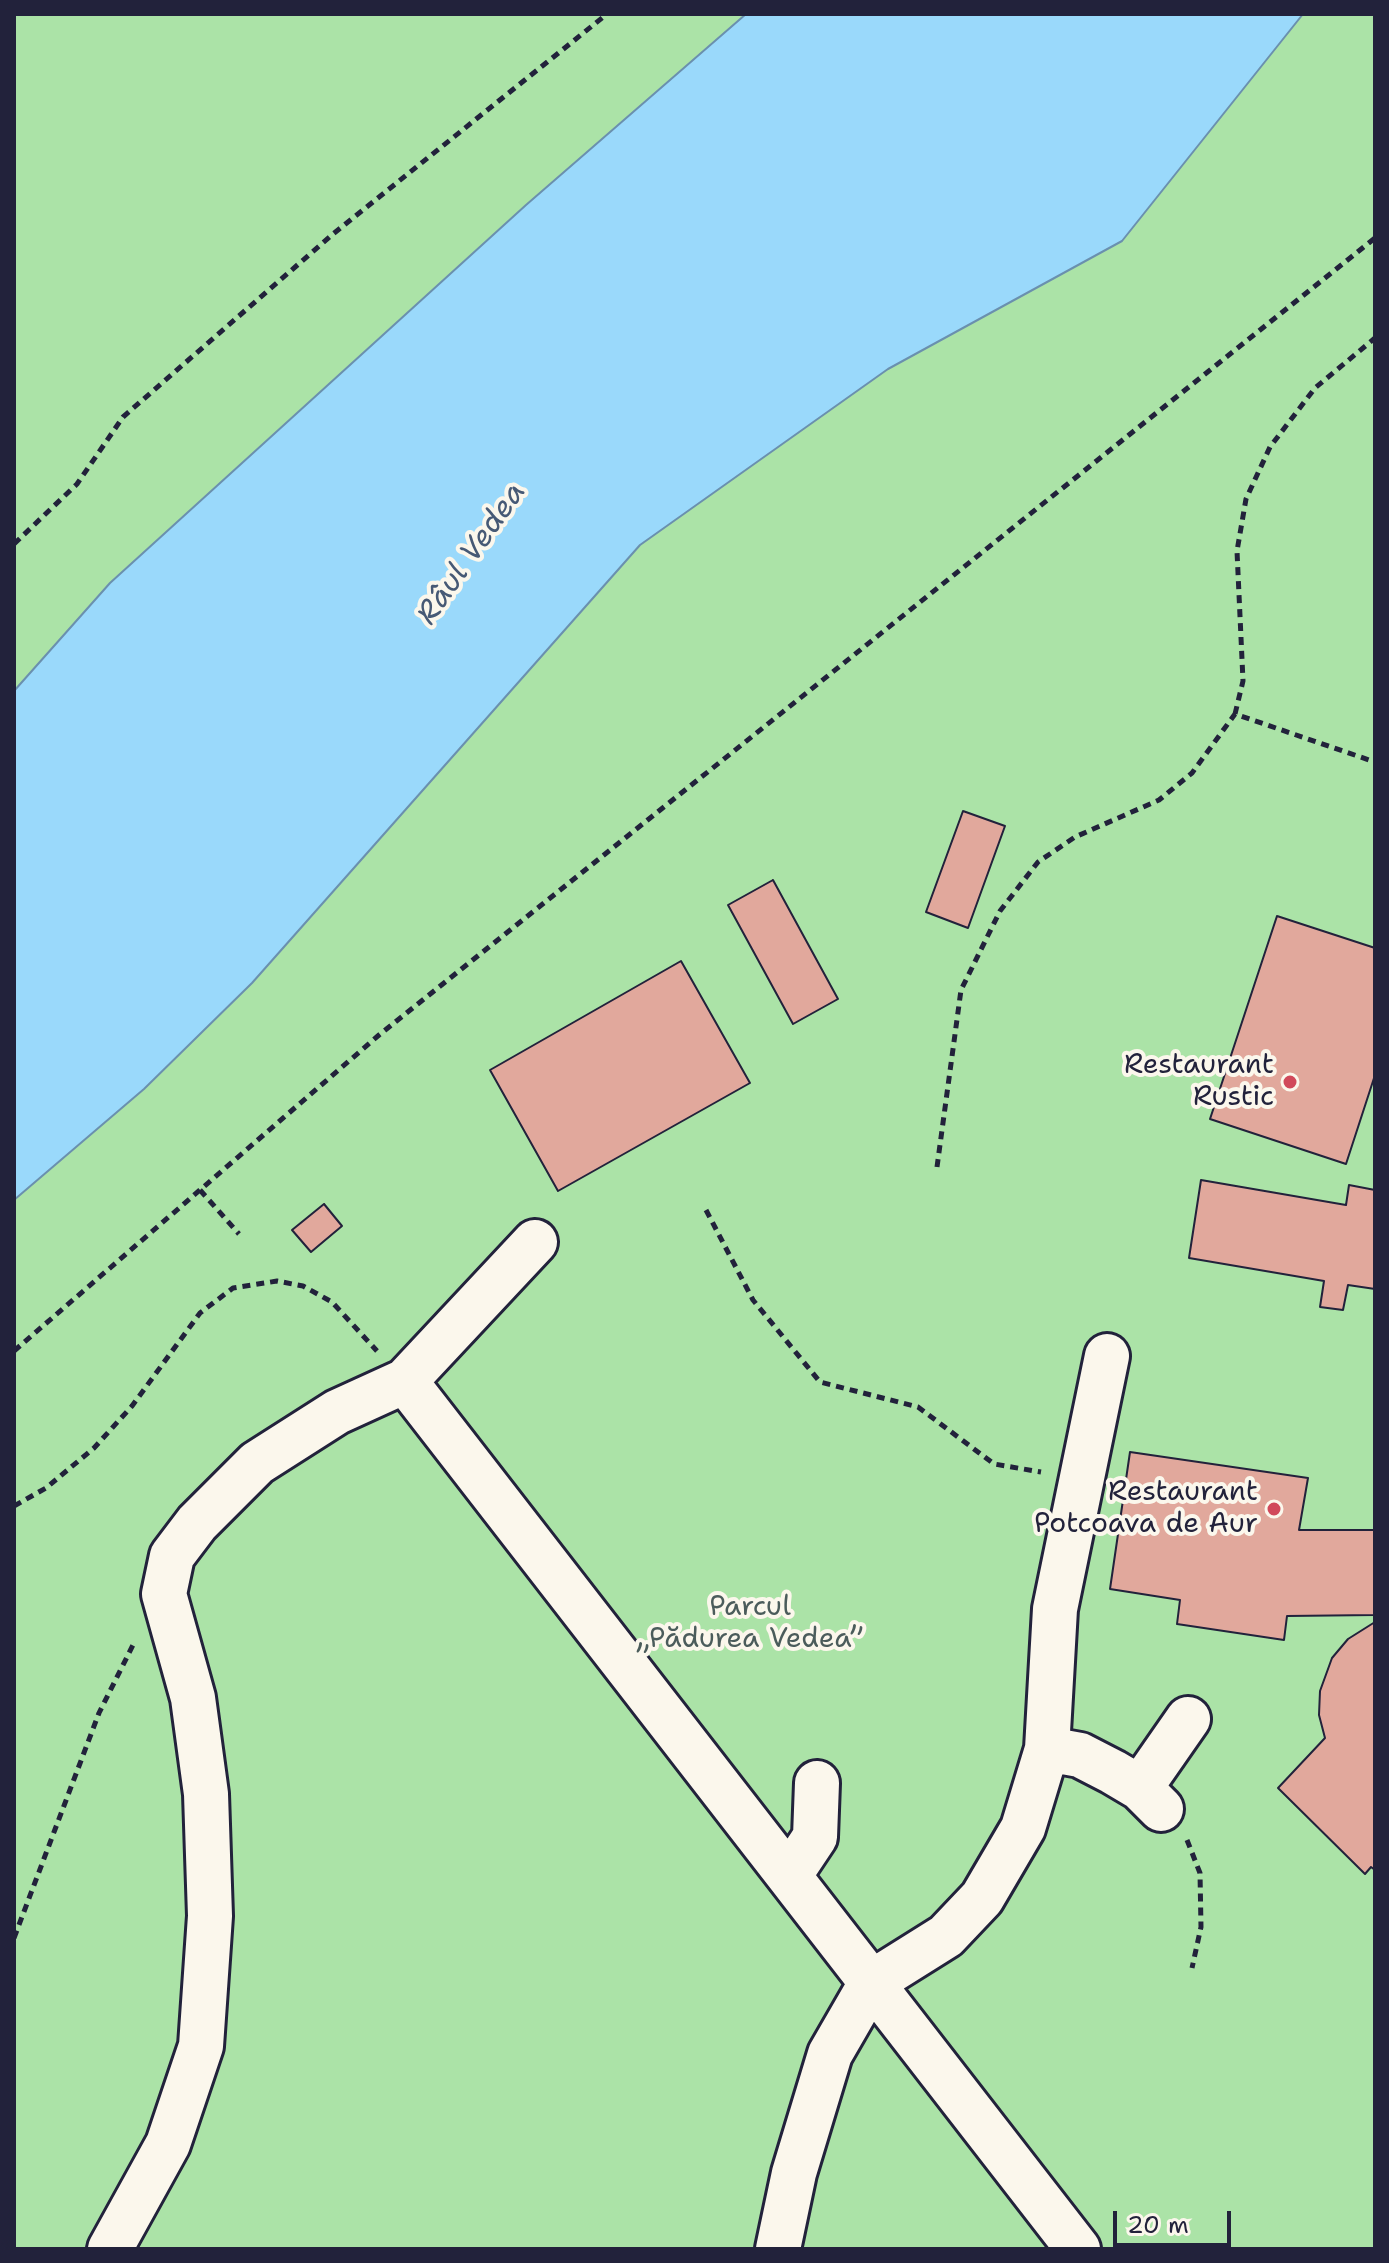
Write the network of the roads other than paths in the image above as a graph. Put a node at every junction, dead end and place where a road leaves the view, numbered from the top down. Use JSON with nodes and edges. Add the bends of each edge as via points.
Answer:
{"nodes":[{"id":1,"x":535,"y":1242,"type":"dead end"},
{"id":2,"x":1107,"y":1356,"type":"dead end"},
{"id":3,"x":405,"y":1381,"type":"junction"},
{"id":4,"x":1188,"y":1719,"type":"dead end"},
{"id":5,"x":1047,"y":1749,"type":"junction"},
{"id":6,"x":817,"y":1783,"type":"dead end"},
{"id":7,"x":789,"y":1876,"type":"junction"},
{"id":8,"x":871,"y":1983,"type":"junction"},
{"id":9,"x":110,"y":2249,"type":"edge"},
{"id":10,"x":778,"y":2249,"type":"edge"},
{"id":11,"x":1078,"y":2249,"type":"edge"}],
"edges":[{"from":1,"to":3,"type":"street"},
{"from":2,"to":5,"type":"street","via":[[1055,1609]]},
{"from":3,"to":7,"type":"street"},
{"from":3,"to":9,"type":"street","via":[[337,1412],[257,1463],[172,1556],[164,1594],[193,1698],[206,1794],[210,1916],[201,2046],[168,2144]]},
{"from":4,"to":5,"type":"street","via":[[1150,1798],[1080,1755]]},
{"from":5,"to":8,"type":"street","via":[[1023,1828],[982,1898],[946,1936]]},
{"from":6,"to":7,"type":"street","via":[[815,1837]]},
{"from":7,"to":8,"type":"street"},
{"from":8,"to":10,"type":"street","via":[[830,2054],[794,2173]]},
{"from":8,"to":11,"type":"street"}]}
